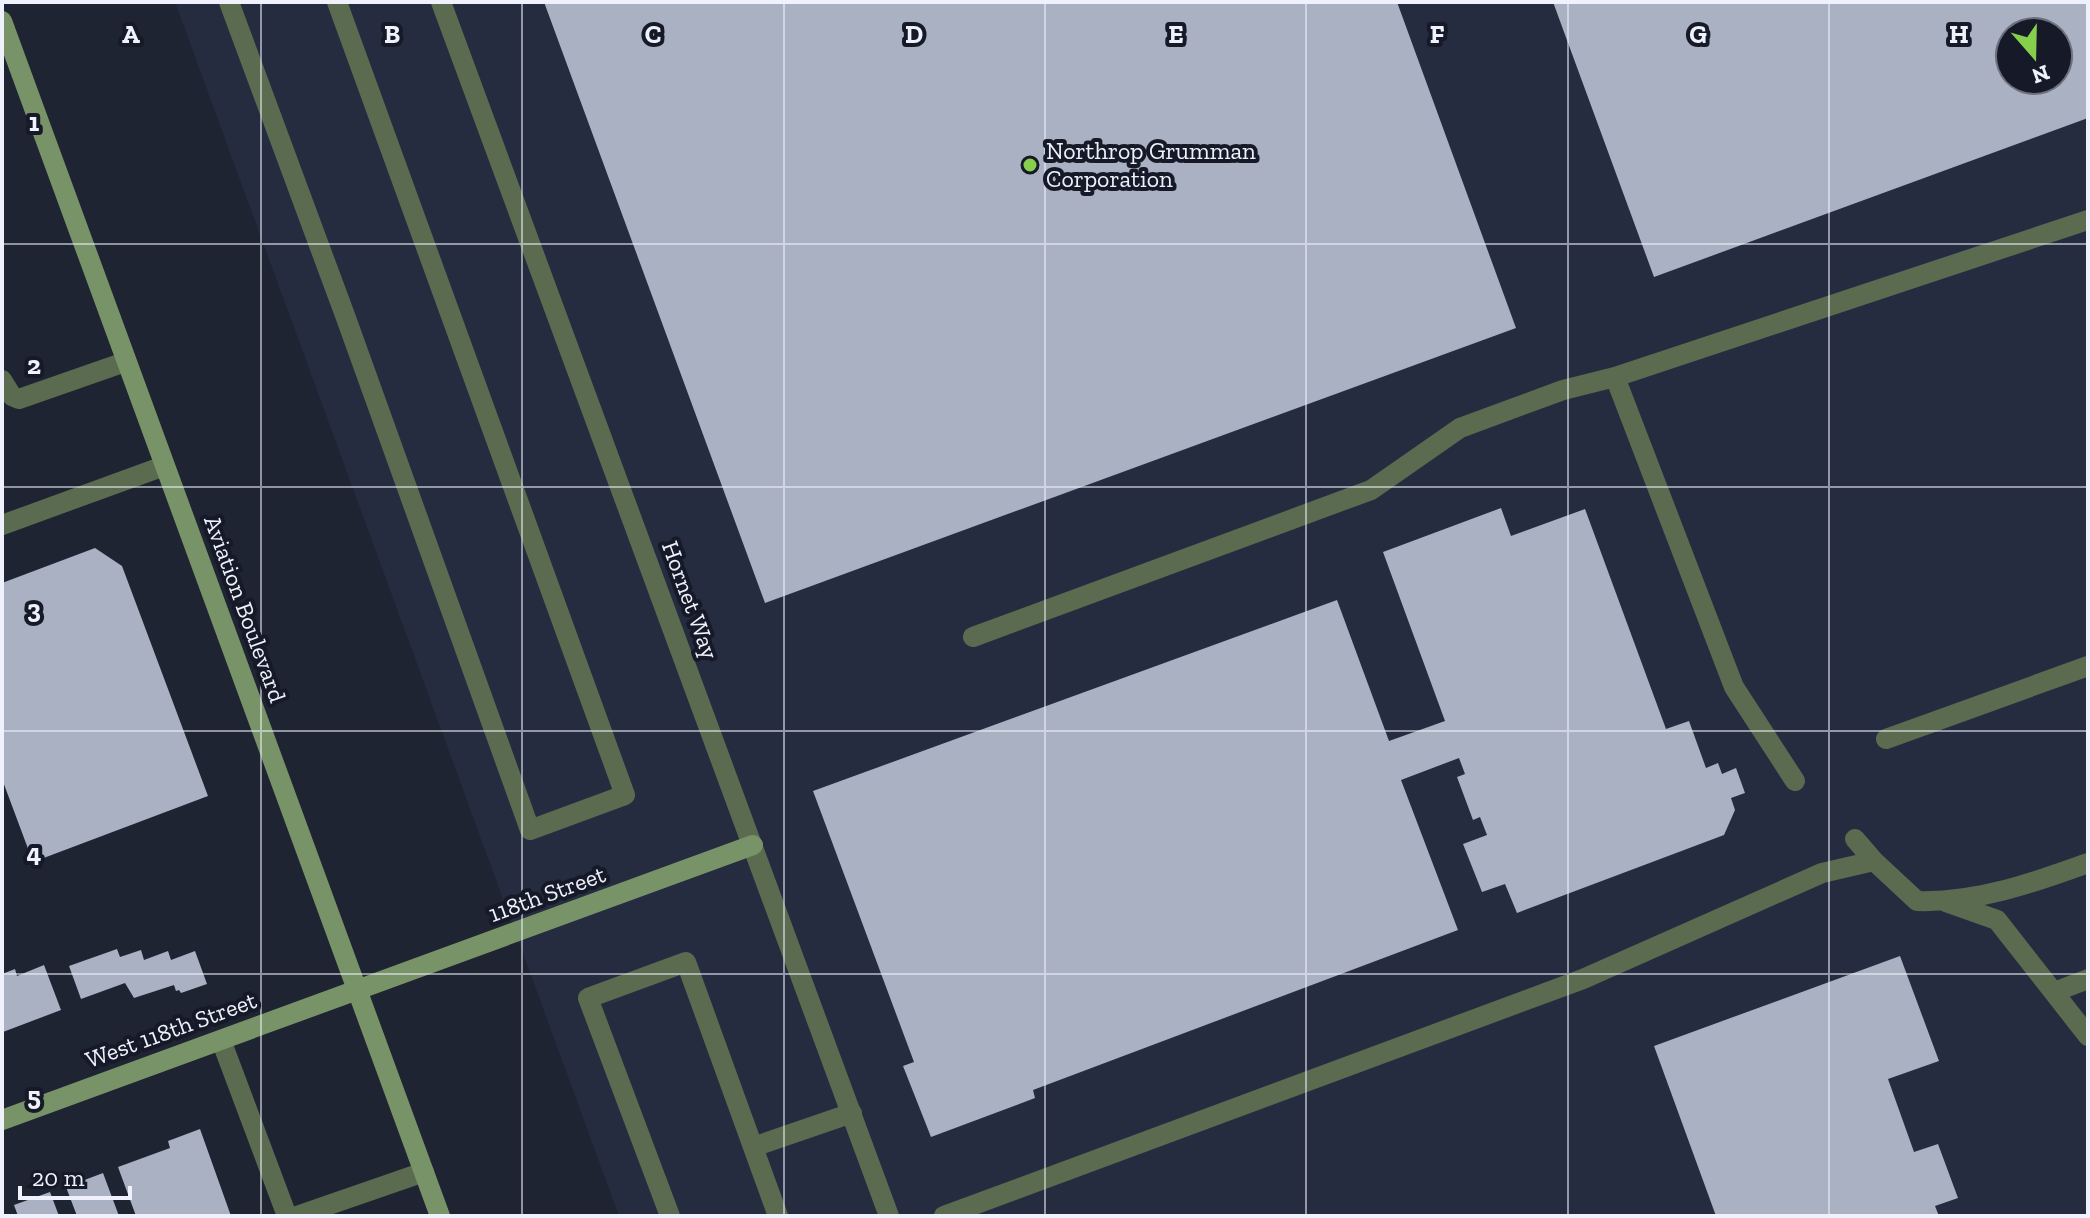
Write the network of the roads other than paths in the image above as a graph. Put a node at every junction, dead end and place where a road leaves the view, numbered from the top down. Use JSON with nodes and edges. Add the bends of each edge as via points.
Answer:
{"nodes":[{"id":1,"x":229,"y":2,"type":"edge"},
{"id":2,"x":337,"y":2,"type":"edge"},
{"id":3,"x":441,"y":2,"type":"edge"},
{"id":4,"x":2,"y":21,"type":"edge"},
{"id":5,"x":2088,"y":220,"type":"edge"},
{"id":6,"x":125,"y":362,"type":"junction"},
{"id":7,"x":1615,"y":377,"type":"junction"},
{"id":8,"x":2,"y":380,"type":"edge"},
{"id":9,"x":164,"y":466,"type":"junction"},
{"id":10,"x":2,"y":525,"type":"edge"},
{"id":11,"x":973,"y":637,"type":"dead end"},
{"id":12,"x":2088,"y":666,"type":"edge"},
{"id":13,"x":1886,"y":739,"type":"dead end"},
{"id":14,"x":1795,"y":781,"type":"dead end"},
{"id":15,"x":1855,"y":839,"type":"dead end"},
{"id":16,"x":753,"y":845,"type":"junction"},
{"id":17,"x":1874,"y":861,"type":"junction"},
{"id":18,"x":2088,"y":863,"type":"edge"},
{"id":19,"x":1946,"y":902,"type":"junction"},
{"id":20,"x":2088,"y":979,"type":"edge"},
{"id":21,"x":358,"y":990,"type":"junction"},
{"id":22,"x":2054,"y":992,"type":"junction"},
{"id":23,"x":2088,"y":1036,"type":"edge"},
{"id":24,"x":221,"y":1040,"type":"junction"},
{"id":25,"x":852,"y":1113,"type":"junction"},
{"id":26,"x":2,"y":1120,"type":"edge"},
{"id":27,"x":753,"y":1147,"type":"junction"},
{"id":28,"x":424,"y":1172,"type":"junction"},
{"id":29,"x":287,"y":1216,"type":"edge"},
{"id":30,"x":297,"y":1216,"type":"edge"},
{"id":31,"x":440,"y":1216,"type":"edge"},
{"id":32,"x":670,"y":1216,"type":"edge"},
{"id":33,"x":778,"y":1216,"type":"edge"},
{"id":34,"x":889,"y":1216,"type":"edge"},
{"id":35,"x":944,"y":1216,"type":"edge"}],
"edges":[{"from":1,"to":2,"type":"street","via":[[530,830],[625,795]]},
{"from":3,"to":16,"type":"street","name":"Hornet Way"},
{"from":4,"to":6,"type":"main road","name":"Aviation Boulevard"},
{"from":5,"to":7,"type":"street"},
{"from":6,"to":8,"type":"street","via":[[19,399]]},
{"from":6,"to":9,"type":"main road","name":"Aviation Boulevard"},
{"from":7,"to":11,"type":"street","via":[[1460,428],[1371,490]]},
{"from":7,"to":14,"type":"street","via":[[1734,687]]},
{"from":9,"to":10,"type":"street"},
{"from":9,"to":21,"type":"main road","name":"Aviation Boulevard"},
{"from":12,"to":13,"type":"street"},
{"from":15,"to":17,"type":"street"},
{"from":16,"to":21,"type":"main road","name":"118th Street"},
{"from":16,"to":25,"type":"street","name":"Hornet Way"},
{"from":17,"to":19,"type":"street","via":[[1917,901]]},
{"from":17,"to":35,"type":"street","via":[[1822,873],[1583,979]]},
{"from":18,"to":19,"type":"street","via":[[2024,886]]},
{"from":19,"to":22,"type":"street","via":[[1997,920]]},
{"from":20,"to":22,"type":"street"},
{"from":21,"to":24,"type":"main road","name":"West 118th Street"},
{"from":21,"to":28,"type":"main road","name":"Aviation Boulevard"},
{"from":22,"to":23,"type":"street"},
{"from":24,"to":26,"type":"main road","name":"West 118th Street"},
{"from":24,"to":29,"type":"street"},
{"from":25,"to":27,"type":"street"},
{"from":25,"to":34,"type":"street","name":"Hornet Way"},
{"from":27,"to":32,"type":"street","via":[[686,962],[588,998]]},
{"from":27,"to":33,"type":"street"},
{"from":28,"to":30,"type":"street"},
{"from":28,"to":31,"type":"main road","name":"Aviation Boulevard"}]}
